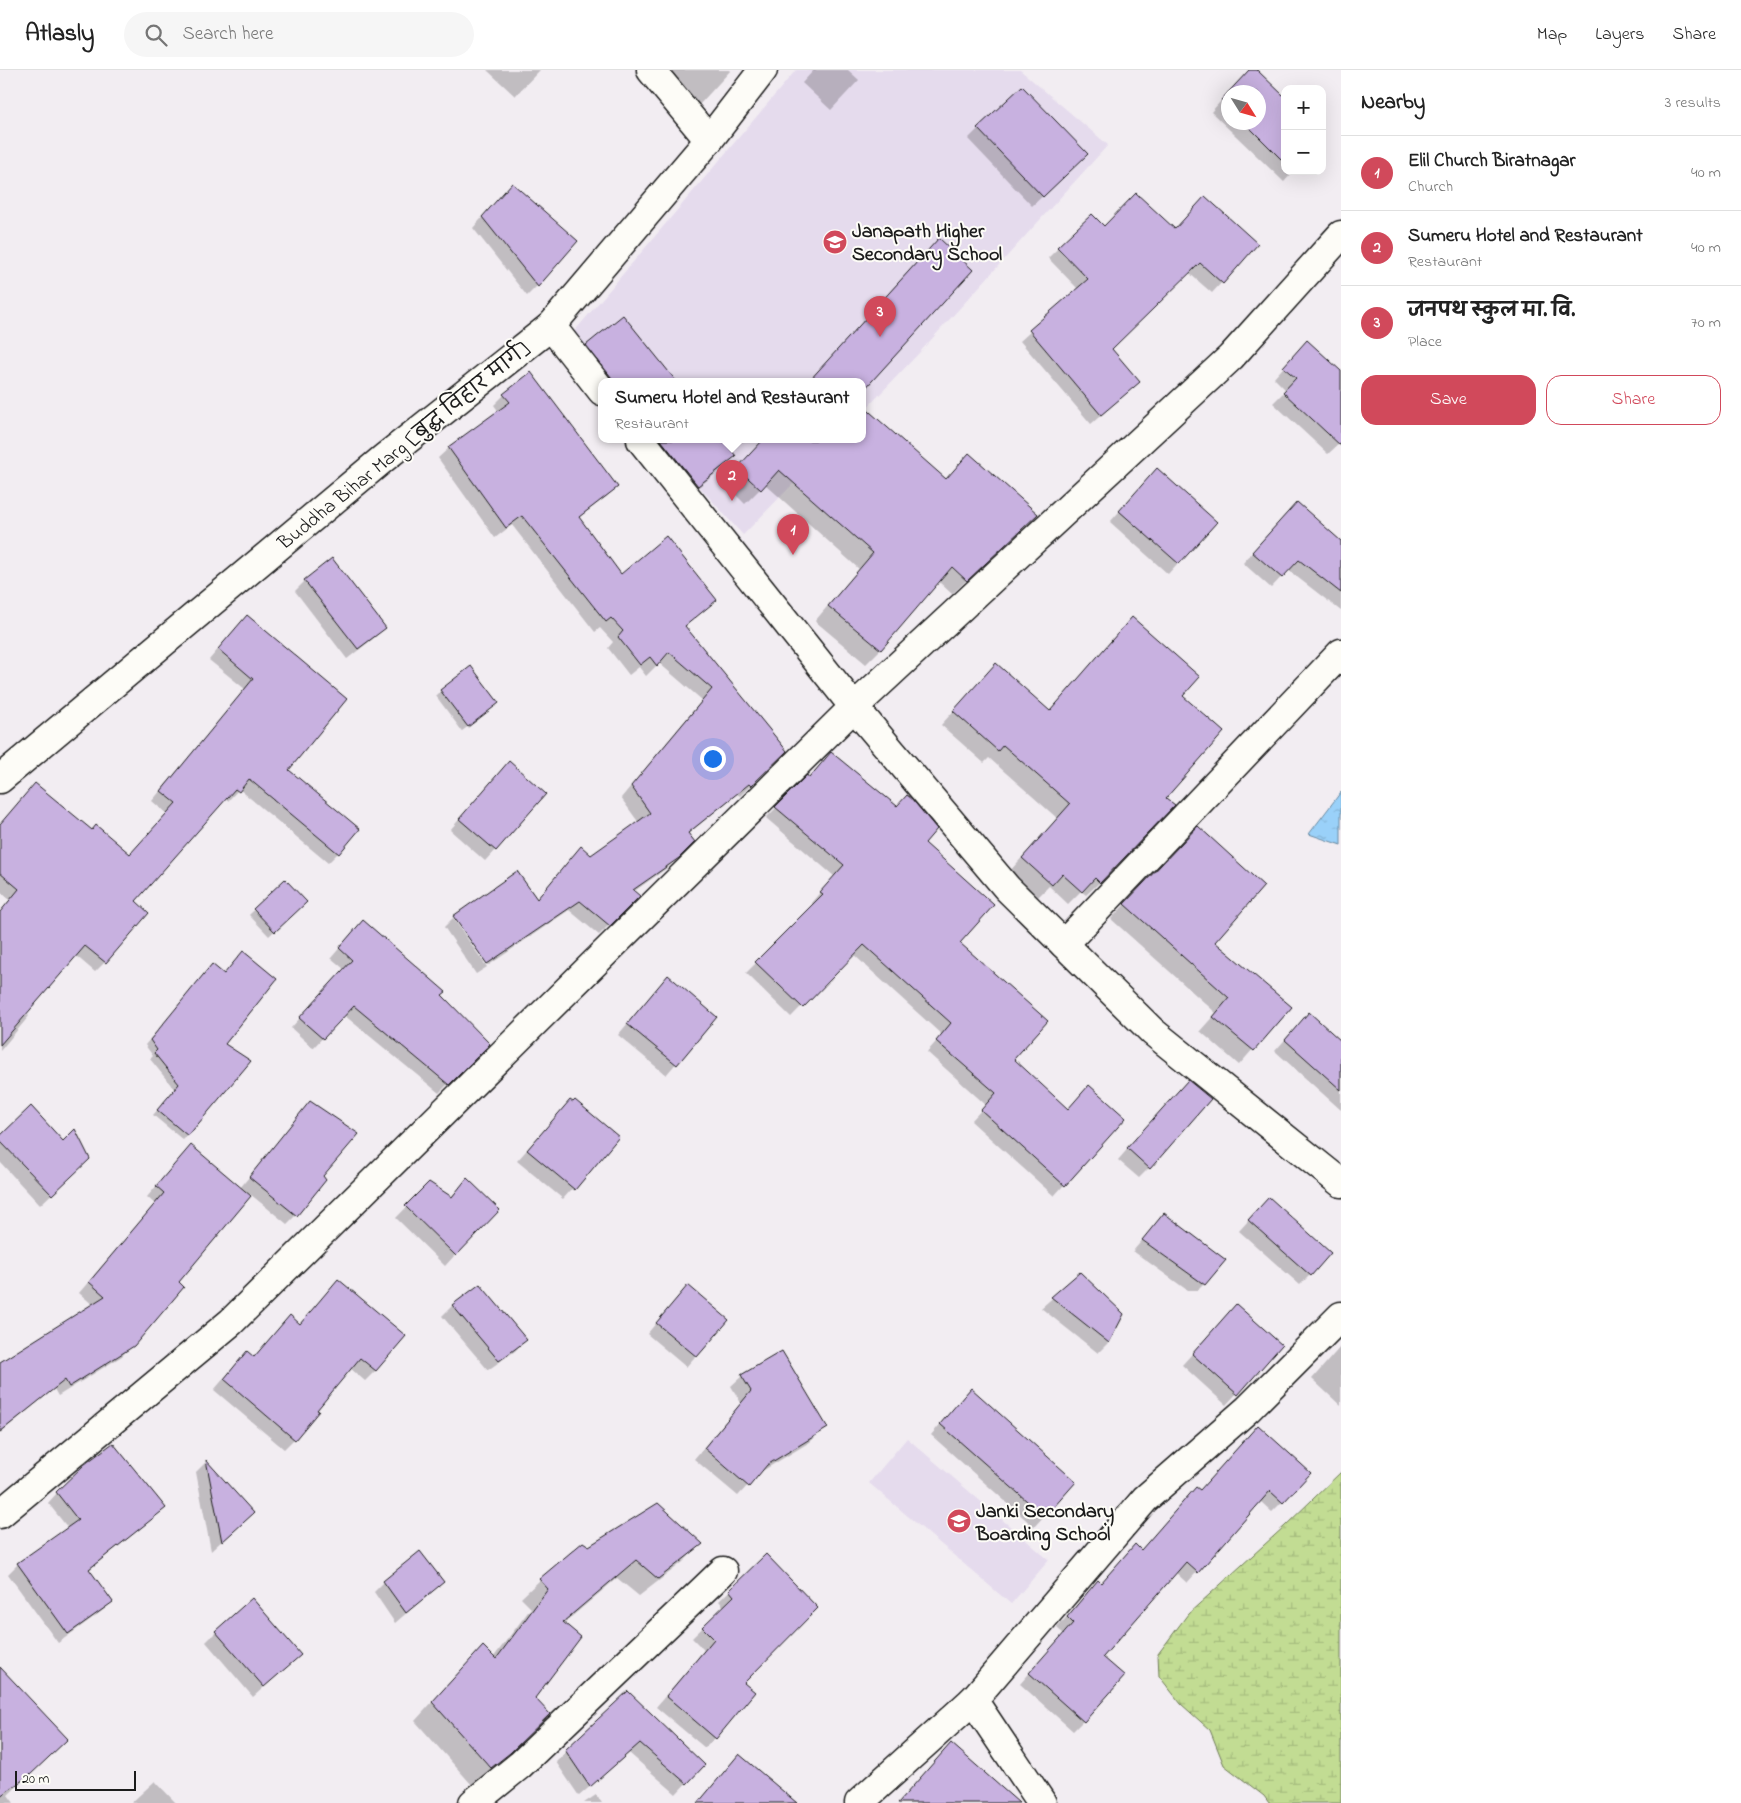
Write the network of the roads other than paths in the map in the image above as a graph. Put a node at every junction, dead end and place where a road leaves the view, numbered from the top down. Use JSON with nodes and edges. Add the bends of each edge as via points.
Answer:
{"nodes":[{"id":1,"x":651,"y":70,"type":"edge"},
{"id":2,"x":763,"y":70,"type":"edge"},
{"id":3,"x":709,"y":140,"type":"junction"},
{"id":4,"x":1341,"y":235,"type":"edge"},
{"id":5,"x":550,"y":326,"type":"junction"},
{"id":6,"x":598,"y":386,"type":"edge"},
{"id":7,"x":643,"y":443,"type":"edge"},
{"id":8,"x":1341,"y":654,"type":"edge"},
{"id":9,"x":854,"y":707,"type":"junction"},
{"id":10,"x":0,"y":779,"type":"edge"},
{"id":11,"x":1064,"y":944,"type":"junction"},
{"id":12,"x":1341,"y":1183,"type":"edge"},
{"id":13,"x":1341,"y":1316,"type":"edge"},
{"id":14,"x":0,"y":1514,"type":"edge"},
{"id":15,"x":722,"y":1571,"type":"dead end"},
{"id":16,"x":973,"y":1700,"type":"junction"},
{"id":17,"x":473,"y":1803,"type":"edge"},
{"id":18,"x":859,"y":1803,"type":"edge"},
{"id":19,"x":1042,"y":1803,"type":"edge"}],
"edges":[{"from":1,"to":3,"type":"street"},
{"from":2,"to":3,"type":"street","name":"Buddha Bihar Marg [बुद्ध विहार मार्ग]"},
{"from":3,"to":5,"type":"street","name":"Buddha Bihar Marg [बुद्ध विहार मार्ग]"},
{"from":4,"to":9,"type":"street","via":[[1231,357]]},
{"from":5,"to":6,"type":"street"},
{"from":5,"to":10,"type":"street","name":"Buddha Bihar Marg [बुद्ध विहार मार्ग]","via":[[384,458]]},
{"from":7,"to":9,"type":"street"},
{"from":8,"to":11,"type":"street"},
{"from":9,"to":11,"type":"street","via":[[1007,888]]},
{"from":9,"to":14,"type":"street","via":[[231,1322]]},
{"from":11,"to":12,"type":"street","via":[[1153,1032]]},
{"from":13,"to":16,"type":"street","via":[[1248,1409],[1145,1499]]},
{"from":15,"to":17,"type":"street","via":[[520,1765]]},
{"from":16,"to":18,"type":"street"},
{"from":16,"to":19,"type":"street"}]}
